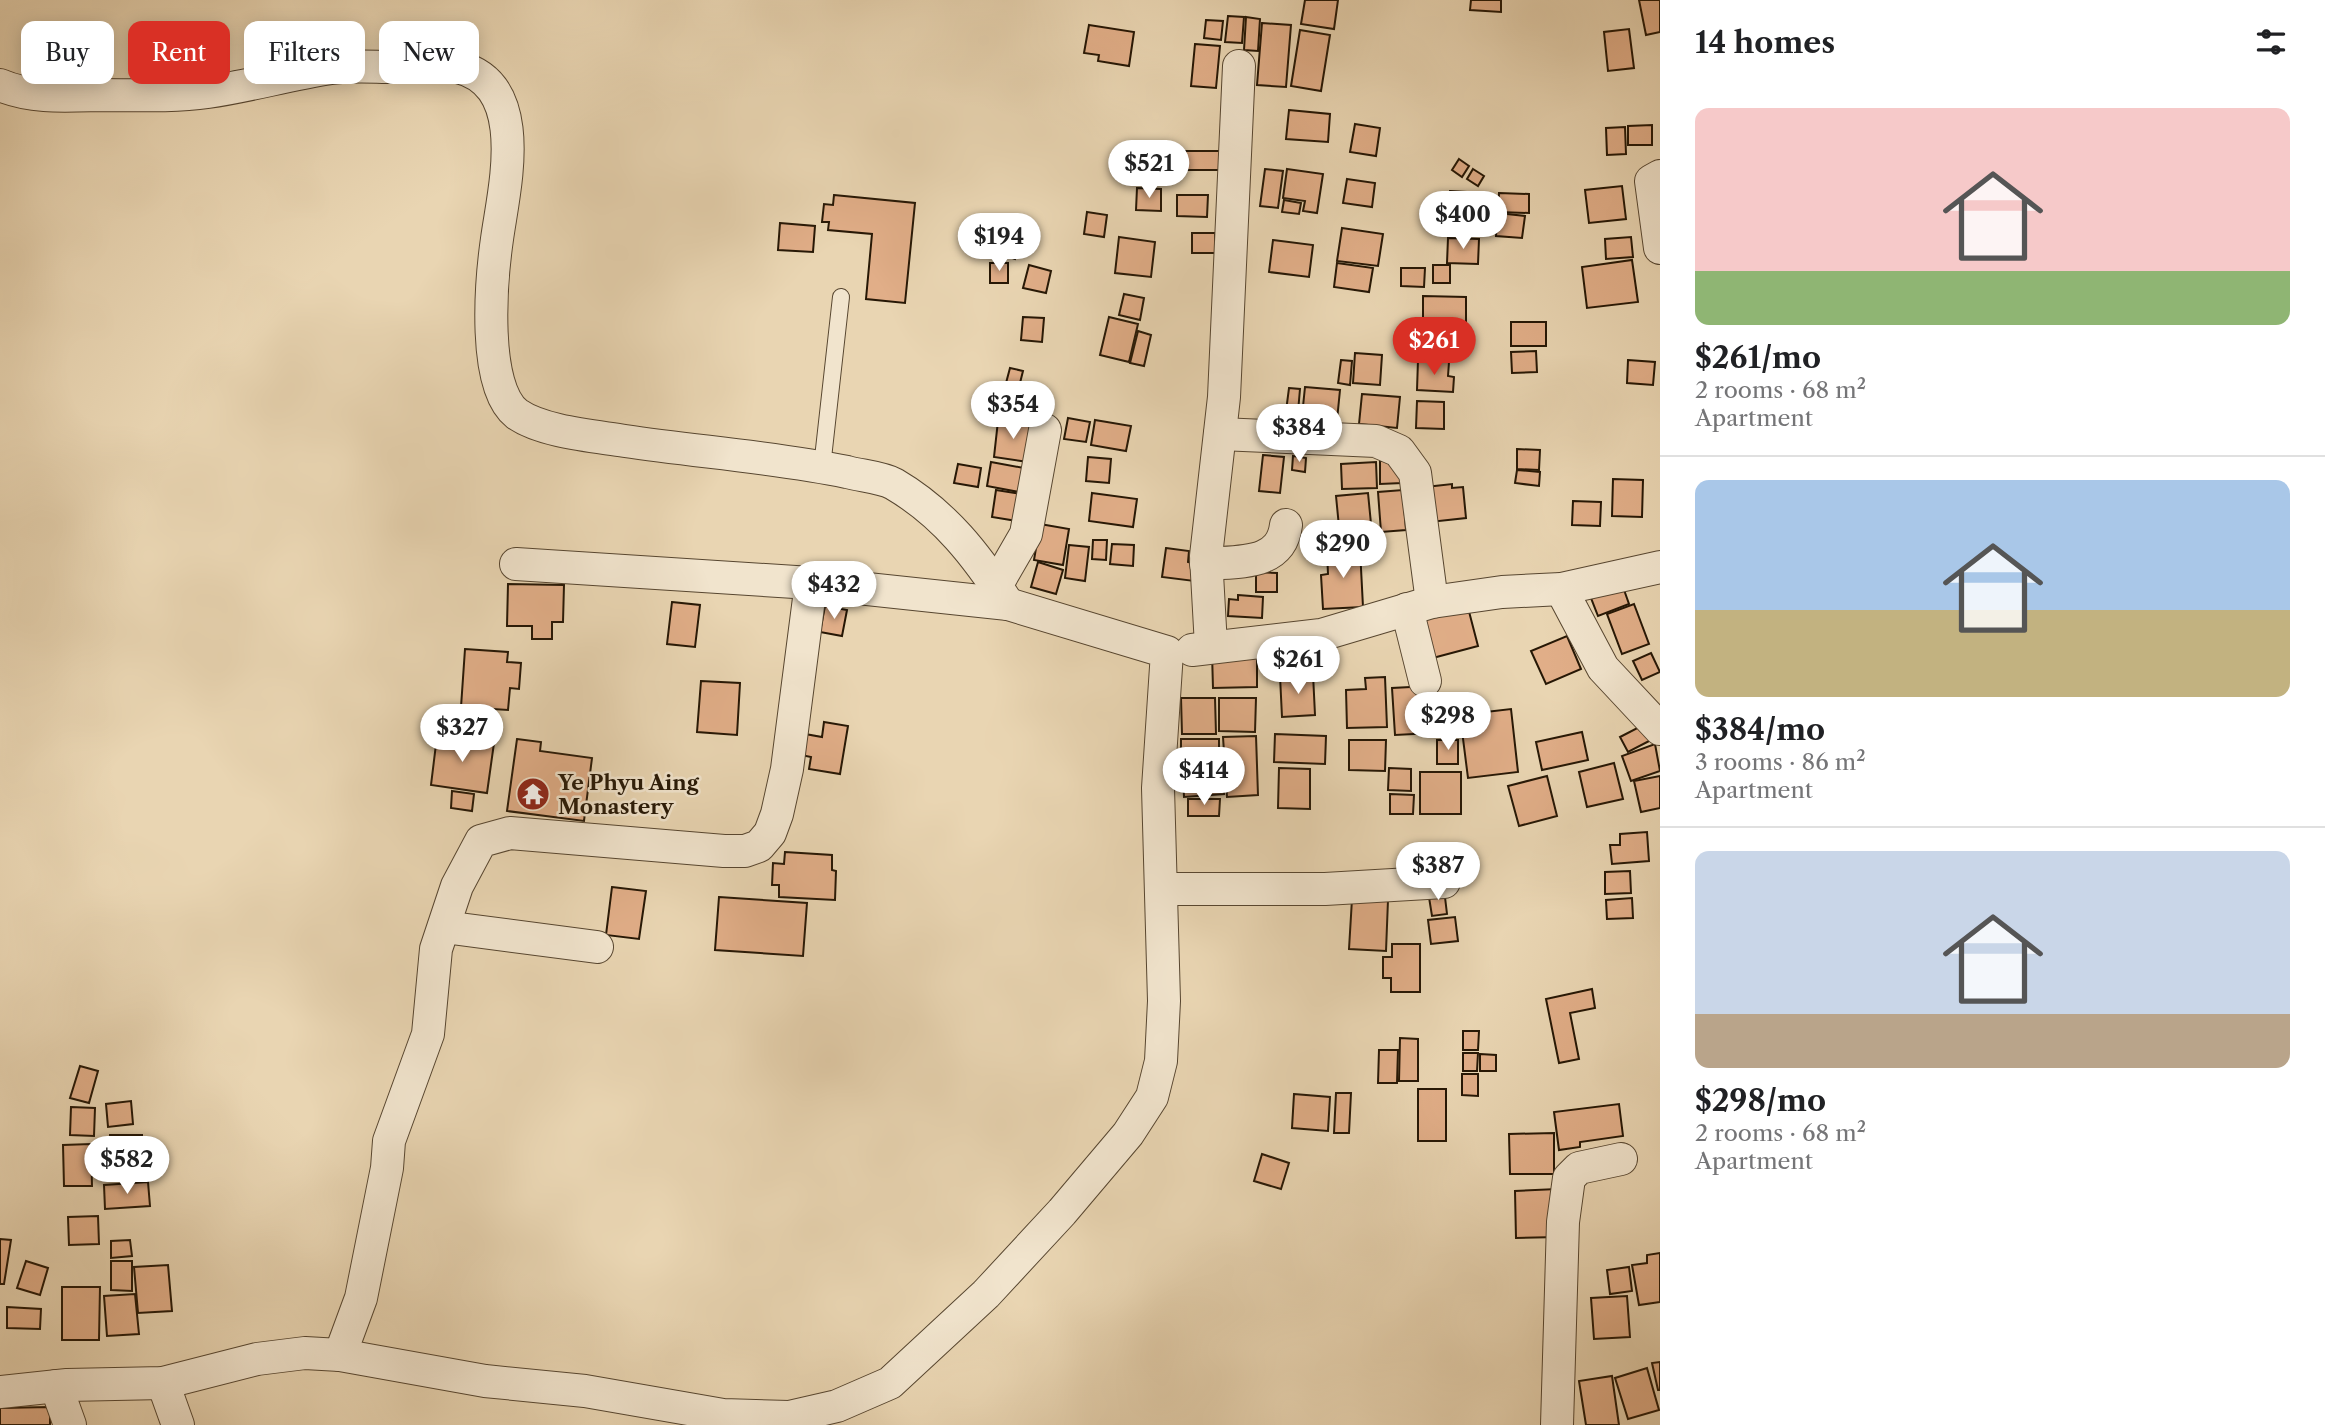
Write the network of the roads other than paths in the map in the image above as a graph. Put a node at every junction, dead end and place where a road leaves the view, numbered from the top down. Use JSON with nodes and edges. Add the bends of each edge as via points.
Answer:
{"nodes":[{"id":1,"x":1239,"y":66,"type":"dead end"},
{"id":2,"x":0,"y":85,"type":"edge"},
{"id":3,"x":1660,"y":176,"type":"edge"},
{"id":4,"x":1660,"y":248,"type":"edge"},
{"id":5,"x":841,"y":297,"type":"dead end"},
{"id":6,"x":1045,"y":430,"type":"dead end"},
{"id":7,"x":1220,"y":434,"type":"junction"},
{"id":8,"x":822,"y":467,"type":"junction"},
{"id":9,"x":1286,"y":525,"type":"dead end"},
{"id":10,"x":516,"y":564,"type":"dead end"},
{"id":11,"x":1206,"y":564,"type":"junction"},
{"id":12,"x":1660,"y":566,"type":"edge"},
{"id":13,"x":811,"y":583,"type":"junction"},
{"id":14,"x":1561,"y":589,"type":"junction"},
{"id":15,"x":1002,"y":595,"type":"junction"},
{"id":16,"x":1419,"y":606,"type":"junction"},
{"id":17,"x":1211,"y":646,"type":"junction"},
{"id":18,"x":1167,"y":652,"type":"junction"},
{"id":19,"x":1424,"y":681,"type":"dead end"},
{"id":20,"x":1660,"y":729,"type":"edge"},
{"id":21,"x":1444,"y":882,"type":"dead end"},
{"id":22,"x":1162,"y":889,"type":"junction"},
{"id":23,"x":444,"y":927,"type":"junction"},
{"id":24,"x":597,"y":947,"type":"dead end"},
{"id":25,"x":1621,"y":1158,"type":"dead end"},
{"id":26,"x":341,"y":1355,"type":"junction"},
{"id":27,"x":163,"y":1383,"type":"junction"},
{"id":28,"x":56,"y":1386,"type":"junction"},
{"id":29,"x":0,"y":1392,"type":"edge"},
{"id":30,"x":70,"y":1425,"type":"edge"},
{"id":31,"x":177,"y":1425,"type":"edge"},
{"id":32,"x":1557,"y":1425,"type":"edge"}],
"edges":[{"from":1,"to":7,"type":"street"},
{"from":2,"to":8,"type":"street","via":[[18,93],[153,95],[206,92],[335,68],[456,66],[478,75],[496,96],[509,152],[497,241],[492,343],[495,375],[505,403],[521,416],[571,433]]},
{"from":3,"to":4,"type":"street","via":[[1651,181]]},
{"from":5,"to":8,"type":"lane"},
{"from":6,"to":15,"type":"street","via":[[1026,534]]},
{"from":7,"to":11,"type":"street"},
{"from":7,"to":16,"type":"street","via":[[1376,441],[1399,451],[1415,473]]},
{"from":8,"to":15,"type":"street","via":[[890,482],[947,523]]},
{"from":9,"to":11,"type":"street","via":[[1284,539],[1264,558]]},
{"from":10,"to":13,"type":"street"},
{"from":11,"to":17,"type":"street"},
{"from":12,"to":14,"type":"street"},
{"from":13,"to":15,"type":"street"},
{"from":13,"to":23,"type":"street","via":[[787,769],[774,824],[759,846],[724,851],[510,833],[481,841],[457,886]]},
{"from":14,"to":16,"type":"street","via":[[1502,592]]},
{"from":14,"to":20,"type":"street","via":[[1603,668]]},
{"from":15,"to":18,"type":"street"},
{"from":16,"to":17,"type":"street","via":[[1321,635]]},
{"from":16,"to":19,"type":"street"},
{"from":17,"to":18,"type":"street"},
{"from":18,"to":22,"type":"street","via":[[1158,788]]},
{"from":21,"to":22,"type":"street","via":[[1325,890]]},
{"from":22,"to":26,"type":"street","via":[[1161,1060],[1152,1097],[1128,1134],[986,1294],[890,1383],[837,1406],[789,1417],[723,1415],[585,1391],[441,1375]]},
{"from":23,"to":24,"type":"street"},
{"from":23,"to":26,"type":"street","via":[[436,950],[428,1034],[388,1141],[387,1168],[361,1298]]},
{"from":25,"to":32,"type":"street","via":[[1579,1168],[1569,1178],[1562,1236]]},
{"from":26,"to":27,"type":"street","via":[[305,1353],[257,1359]]},
{"from":27,"to":28,"type":"street"},
{"from":27,"to":31,"type":"street"},
{"from":28,"to":29,"type":"street"},
{"from":28,"to":30,"type":"street"}]}
